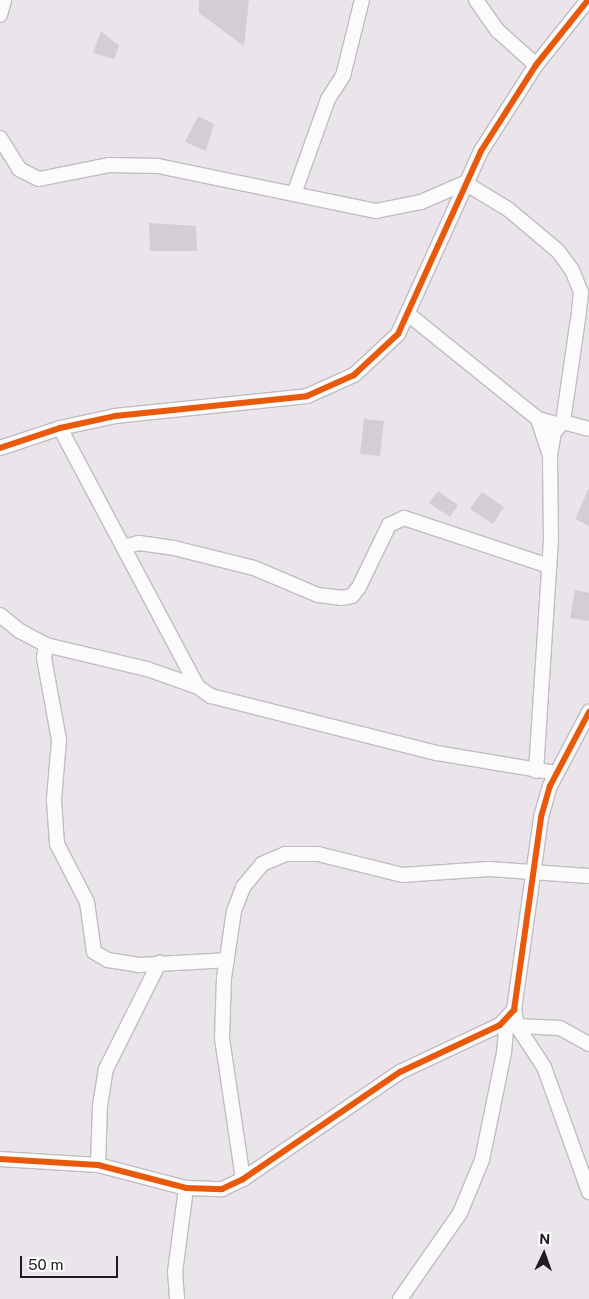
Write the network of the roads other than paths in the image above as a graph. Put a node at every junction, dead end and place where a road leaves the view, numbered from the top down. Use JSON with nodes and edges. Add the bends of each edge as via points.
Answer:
{"nodes":[{"id":1,"x":4,"y":0,"type":"edge"},
{"id":2,"x":362,"y":0,"type":"edge"},
{"id":3,"x":476,"y":0,"type":"edge"},
{"id":4,"x":588,"y":0,"type":"edge"},
{"id":5,"x":0,"y":15,"type":"edge"},
{"id":6,"x":536,"y":65,"type":"junction"},
{"id":7,"x":0,"y":138,"type":"edge"},
{"id":8,"x":466,"y":183,"type":"junction"},
{"id":9,"x":294,"y":194,"type":"junction"},
{"id":10,"x":408,"y":314,"type":"junction"},
{"id":11,"x":538,"y":419,"type":"junction"},
{"id":12,"x":562,"y":424,"type":"junction"},
{"id":13,"x":60,"y":428,"type":"junction"},
{"id":14,"x":589,"y":429,"type":"edge"},
{"id":15,"x":0,"y":448,"type":"edge"},
{"id":16,"x":550,"y":455,"type":"junction"},
{"id":17,"x":123,"y":547,"type":"junction"},
{"id":18,"x":549,"y":566,"type":"junction"},
{"id":19,"x":0,"y":615,"type":"edge"},
{"id":20,"x":46,"y":645,"type":"junction"},
{"id":21,"x":198,"y":687,"type":"junction"},
{"id":22,"x":589,"y":712,"type":"edge"},
{"id":23,"x":536,"y":771,"type":"junction"},
{"id":24,"x":556,"y":773,"type":"junction"},
{"id":25,"x":533,"y":872,"type":"junction"},
{"id":26,"x":589,"y":876,"type":"edge"},
{"id":27,"x":227,"y":960,"type":"junction"},
{"id":28,"x":159,"y":963,"type":"junction"},
{"id":29,"x":513,"y":1018,"type":"junction"},
{"id":30,"x":589,"y":1044,"type":"edge"},
{"id":31,"x":0,"y":1159,"type":"edge"},
{"id":32,"x":98,"y":1165,"type":"junction"},
{"id":33,"x":243,"y":1179,"type":"junction"},
{"id":34,"x":186,"y":1188,"type":"junction"},
{"id":35,"x":589,"y":1192,"type":"edge"},
{"id":36,"x":177,"y":1299,"type":"edge"},
{"id":37,"x":400,"y":1299,"type":"edge"}],
"edges":[{"from":1,"to":5,"type":"street"},
{"from":2,"to":9,"type":"street","via":[[343,76],[328,99]]},
{"from":3,"to":6,"type":"street","via":[[498,31]]},
{"from":4,"to":6,"type":"street"},
{"from":6,"to":8,"type":"street","via":[[481,151]]},
{"from":7,"to":9,"type":"street","via":[[19,169],[39,179],[109,165],[158,166]]},
{"from":8,"to":9,"type":"street","via":[[421,202],[376,211]]},
{"from":8,"to":10,"type":"street"},
{"from":8,"to":12,"type":"street","via":[[508,209],[558,251],[572,270],[580,292],[580,312]]},
{"from":10,"to":11,"type":"street"},
{"from":10,"to":13,"type":"street","via":[[398,334],[354,375],[307,396],[115,416]]},
{"from":11,"to":12,"type":"street"},
{"from":11,"to":16,"type":"street"},
{"from":12,"to":14,"type":"street"},
{"from":12,"to":16,"type":"street","via":[[554,432]]},
{"from":13,"to":15,"type":"street"},
{"from":13,"to":17,"type":"street"},
{"from":16,"to":18,"type":"street"},
{"from":17,"to":18,"type":"street","via":[[139,543],[174,548],[254,568],[318,595],[342,598],[352,596],[359,587],[389,525],[404,518]]},
{"from":17,"to":21,"type":"street"},
{"from":18,"to":23,"type":"street"},
{"from":19,"to":20,"type":"street"},
{"from":20,"to":21,"type":"street","via":[[148,670]]},
{"from":20,"to":28,"type":"street","via":[[44,658],[59,740],[54,800],[57,844],[87,902],[90,943],[94,952],[108,960],[138,965]]},
{"from":21,"to":23,"type":"street","via":[[211,696],[283,715],[437,753]]},
{"from":22,"to":24,"type":"street"},
{"from":23,"to":24,"type":"street"},
{"from":24,"to":25,"type":"street","via":[[541,817]]},
{"from":25,"to":26,"type":"street"},
{"from":25,"to":27,"type":"street","via":[[489,869],[402,875],[318,854],[286,854],[262,864],[243,888],[234,911]]},
{"from":25,"to":29,"type":"street"},
{"from":27,"to":28,"type":"street"},
{"from":27,"to":33,"type":"street","via":[[222,1038]]},
{"from":28,"to":32,"type":"street","via":[[106,1069]]},
{"from":29,"to":30,"type":"street","via":[[560,1028]]},
{"from":29,"to":33,"type":"street","via":[[400,1072]]},
{"from":29,"to":35,"type":"street","via":[[544,1067]]},
{"from":29,"to":37,"type":"street","via":[[482,1160],[460,1213]]},
{"from":31,"to":32,"type":"street"},
{"from":32,"to":34,"type":"street"},
{"from":33,"to":34,"type":"street","via":[[222,1189]]},
{"from":34,"to":36,"type":"street","via":[[175,1272]]}]}
